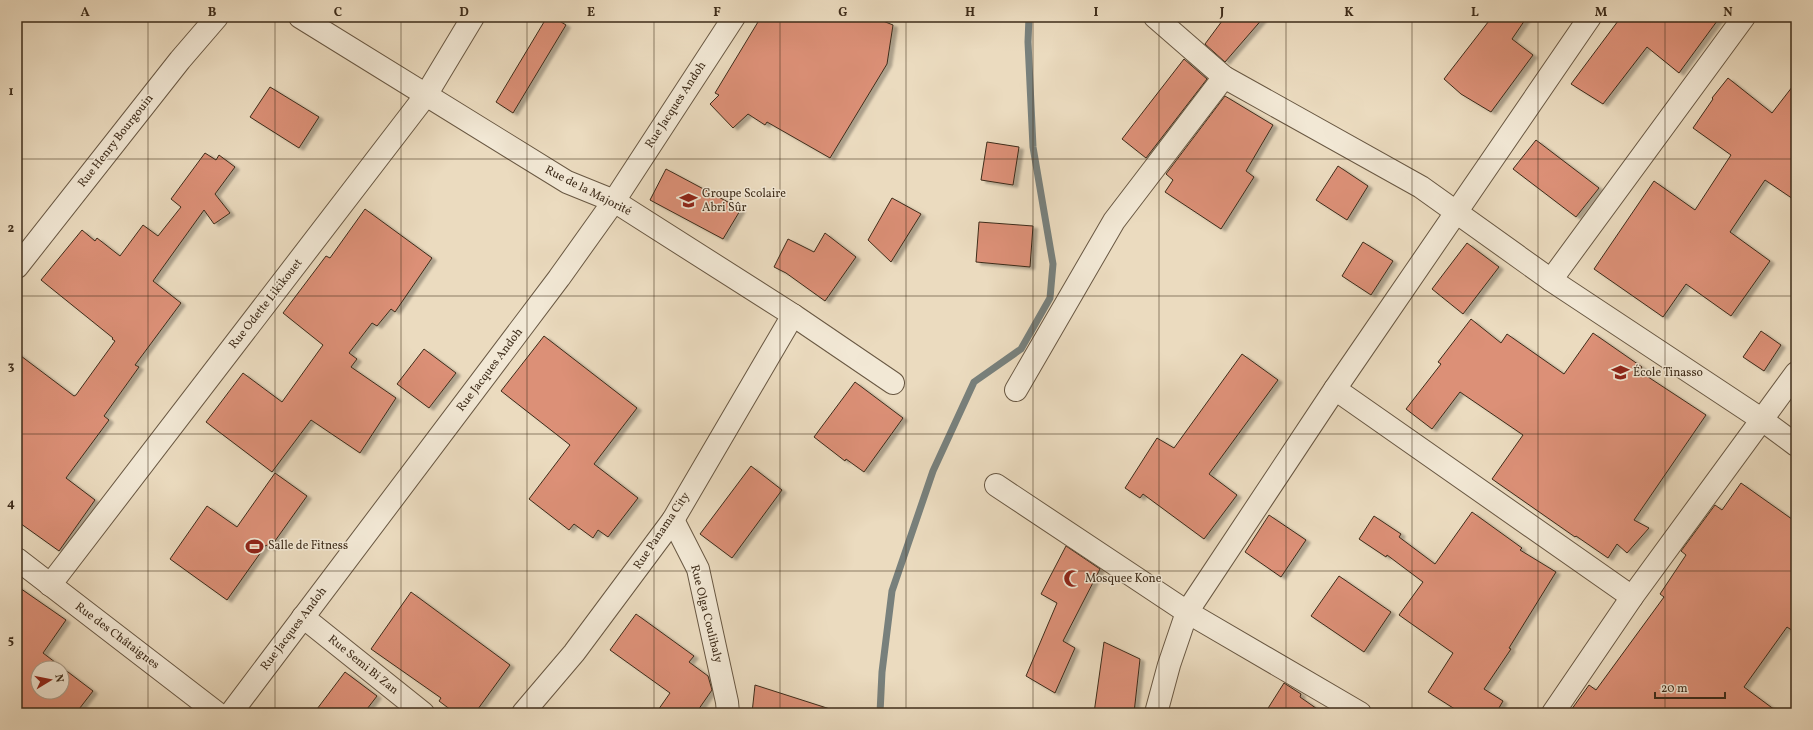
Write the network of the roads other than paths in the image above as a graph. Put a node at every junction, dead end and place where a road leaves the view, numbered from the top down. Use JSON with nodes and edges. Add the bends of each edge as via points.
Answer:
{"nodes":[{"id":1,"x":217,"y":17,"type":"edge"},
{"id":2,"x":300,"y":17,"type":"edge"},
{"id":3,"x":474,"y":17,"type":"edge"},
{"id":4,"x":734,"y":17,"type":"edge"},
{"id":5,"x":1155,"y":17,"type":"edge"},
{"id":6,"x":1590,"y":17,"type":"edge"},
{"id":7,"x":1744,"y":17,"type":"edge"},
{"id":8,"x":1224,"y":77,"type":"junction"},
{"id":9,"x":426,"y":95,"type":"junction"},
{"id":10,"x":614,"y":201,"type":"junction"},
{"id":11,"x":1457,"y":211,"type":"junction"},
{"id":12,"x":17,"y":267,"type":"edge"},
{"id":13,"x":1551,"y":280,"type":"junction"},
{"id":14,"x":793,"y":316,"type":"junction"},
{"id":15,"x":1796,"y":373,"type":"edge"},
{"id":16,"x":893,"y":383,"type":"dead end"},
{"id":17,"x":1335,"y":389,"type":"junction"},
{"id":18,"x":1016,"y":390,"type":"dead end"},
{"id":19,"x":1761,"y":419,"type":"junction"},
{"id":20,"x":1796,"y":445,"type":"edge"},
{"id":21,"x":996,"y":485,"type":"dead end"},
{"id":22,"x":673,"y":520,"type":"junction"},
{"id":23,"x":17,"y":559,"type":"edge"},
{"id":24,"x":50,"y":585,"type":"junction"},
{"id":25,"x":1632,"y":597,"type":"junction"},
{"id":26,"x":1187,"y":612,"type":"junction"},
{"id":27,"x":303,"y":617,"type":"junction"},
{"id":28,"x":217,"y":713,"type":"edge"},
{"id":29,"x":231,"y":713,"type":"edge"},
{"id":30,"x":423,"y":713,"type":"edge"},
{"id":31,"x":523,"y":713,"type":"edge"},
{"id":32,"x":728,"y":713,"type":"edge"},
{"id":33,"x":1156,"y":713,"type":"edge"},
{"id":34,"x":1360,"y":713,"type":"edge"},
{"id":35,"x":1553,"y":713,"type":"edge"}],
"edges":[{"from":1,"to":12,"type":"street","name":"Rue Henry Bourgouin","via":[[180,60]]},
{"from":2,"to":9,"type":"street","name":"Rue de la Majorité"},
{"from":3,"to":9,"type":"street","name":"Rue Odette Likikouet"},
{"from":4,"to":10,"type":"street","name":"Rue Jacques Andoh"},
{"from":5,"to":8,"type":"street"},
{"from":6,"to":11,"type":"street"},
{"from":7,"to":13,"type":"street"},
{"from":8,"to":11,"type":"street","via":[[1421,187]]},
{"from":8,"to":18,"type":"street","via":[[1114,221]]},
{"from":9,"to":10,"type":"street","name":"Rue de la Majorité","via":[[567,182]]},
{"from":9,"to":24,"type":"street","name":"Rue Odette Likikouet"},
{"from":10,"to":14,"type":"street","name":"Rue de la Majorité"},
{"from":10,"to":27,"type":"street","name":"Rue Jacques Andoh","via":[[559,278]]},
{"from":11,"to":13,"type":"street"},
{"from":11,"to":17,"type":"street"},
{"from":13,"to":19,"type":"street"},
{"from":14,"to":16,"type":"street","name":"Rue de la Majorité"},
{"from":14,"to":22,"type":"street","name":"Rue Panama City"},
{"from":15,"to":19,"type":"street"},
{"from":17,"to":25,"type":"street"},
{"from":17,"to":26,"type":"street"},
{"from":19,"to":20,"type":"street"},
{"from":19,"to":25,"type":"street"},
{"from":21,"to":26,"type":"street"},
{"from":22,"to":31,"type":"street","name":"Rue Panama City","via":[[574,653]]},
{"from":22,"to":32,"type":"street","name":"Rue Olga Coulibaly","via":[[698,569]]},
{"from":23,"to":24,"type":"street","name":"Rue des Châtaignes"},
{"from":24,"to":28,"type":"street","name":"Rue des Châtaignes"},
{"from":25,"to":35,"type":"street"},
{"from":26,"to":33,"type":"street"},
{"from":26,"to":34,"type":"street"},
{"from":27,"to":29,"type":"street","name":"Rue Jacques Andoh"},
{"from":27,"to":30,"type":"street","name":"Rue Semi Bi Zan"}]}
